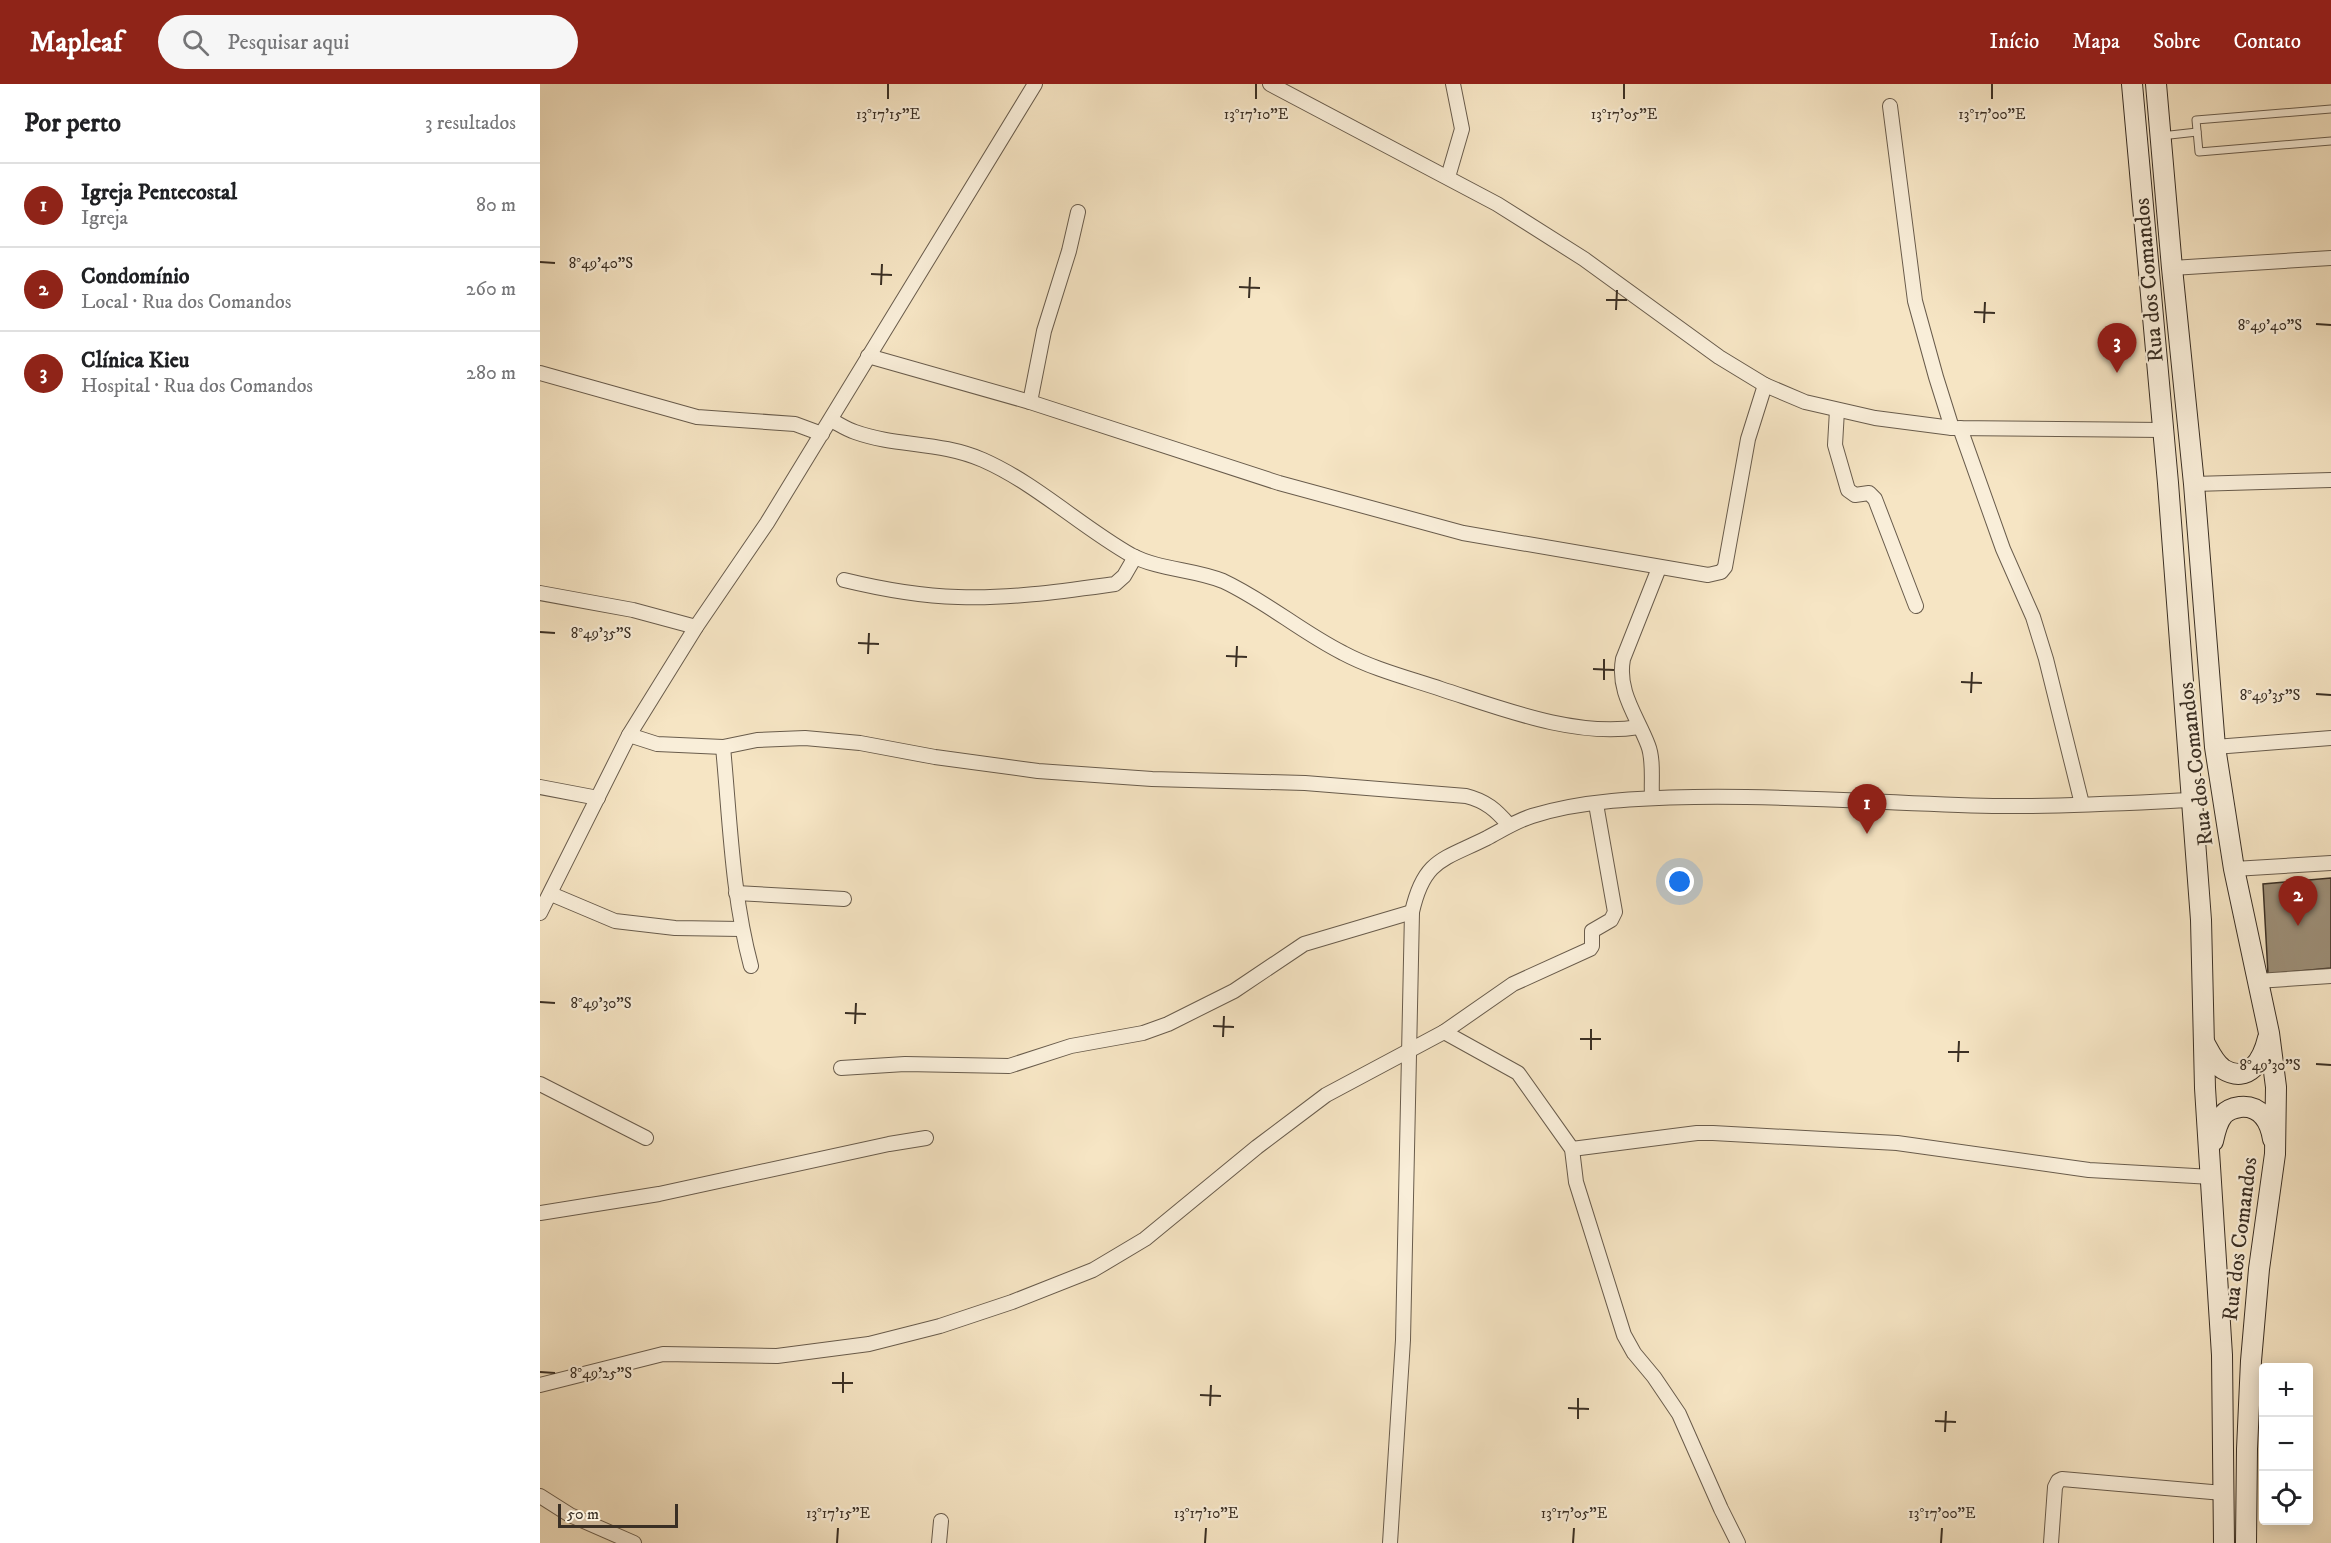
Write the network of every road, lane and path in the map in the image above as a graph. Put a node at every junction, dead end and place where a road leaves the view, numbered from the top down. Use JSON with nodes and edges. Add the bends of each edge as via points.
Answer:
{"nodes":[{"id":1,"x":1035,"y":84,"type":"edge"},
{"id":2,"x":1270,"y":84,"type":"edge"},
{"id":3,"x":1453,"y":84,"type":"edge"},
{"id":4,"x":2132,"y":84,"type":"edge"},
{"id":5,"x":2156,"y":84,"type":"edge"},
{"id":6,"x":1890,"y":106,"type":"dead end"},
{"id":7,"x":2331,"y":109,"type":"edge"},
{"id":8,"x":2197,"y":132,"type":"junction"},
{"id":9,"x":2160,"y":136,"type":"junction"},
{"id":10,"x":2331,"y":141,"type":"edge"},
{"id":11,"x":1448,"y":177,"type":"junction"},
{"id":12,"x":1078,"y":212,"type":"dead end"},
{"id":13,"x":2331,"y":258,"type":"edge"},
{"id":14,"x":2172,"y":268,"type":"junction"},
{"id":15,"x":868,"y":356,"type":"junction"},
{"id":16,"x":540,"y":373,"type":"edge"},
{"id":17,"x":1766,"y":384,"type":"junction"},
{"id":18,"x":1030,"y":402,"type":"junction"},
{"id":19,"x":1837,"y":410,"type":"junction"},
{"id":20,"x":831,"y":420,"type":"junction"},
{"id":21,"x":1956,"y":428,"type":"junction"},
{"id":22,"x":2163,"y":430,"type":"junction"},
{"id":23,"x":822,"y":434,"type":"junction"},
{"id":24,"x":2331,"y":480,"type":"edge"},
{"id":25,"x":2194,"y":484,"type":"junction"},
{"id":26,"x":1135,"y":557,"type":"junction"},
{"id":27,"x":1659,"y":568,"type":"junction"},
{"id":28,"x":844,"y":580,"type":"dead end"},
{"id":29,"x":540,"y":593,"type":"edge"},
{"id":30,"x":1916,"y":606,"type":"dead end"},
{"id":31,"x":696,"y":627,"type":"junction"},
{"id":32,"x":1639,"y":728,"type":"junction"},
{"id":33,"x":629,"y":735,"type":"junction"},
{"id":34,"x":2331,"y":738,"type":"edge"},
{"id":35,"x":723,"y":747,"type":"junction"},
{"id":36,"x":2215,"y":747,"type":"junction"},
{"id":37,"x":540,"y":787,"type":"edge"},
{"id":38,"x":1652,"y":797,"type":"junction"},
{"id":39,"x":598,"y":798,"type":"junction"},
{"id":40,"x":2192,"y":800,"type":"junction"},
{"id":41,"x":1596,"y":804,"type":"junction"},
{"id":42,"x":2082,"y":804,"type":"junction"},
{"id":43,"x":1509,"y":825,"type":"junction"},
{"id":44,"x":2331,"y":863,"type":"edge"},
{"id":45,"x":2234,"y":869,"type":"junction"},
{"id":46,"x":736,"y":893,"type":"junction"},
{"id":47,"x":550,"y":894,"type":"junction"},
{"id":48,"x":844,"y":899,"type":"dead end"},
{"id":49,"x":1412,"y":912,"type":"junction"},
{"id":50,"x":540,"y":913,"type":"edge"},
{"id":51,"x":741,"y":929,"type":"junction"},
{"id":52,"x":751,"y":966,"type":"dead end"},
{"id":53,"x":2331,"y":976,"type":"edge"},
{"id":54,"x":2257,"y":981,"type":"junction"},
{"id":55,"x":1444,"y":1032,"type":"junction"},
{"id":56,"x":2269,"y":1033,"type":"junction"},
{"id":57,"x":2204,"y":1042,"type":"junction"},
{"id":58,"x":1408,"y":1050,"type":"junction"},
{"id":59,"x":842,"y":1068,"type":"dead end"},
{"id":60,"x":540,"y":1084,"type":"edge"},
{"id":61,"x":646,"y":1138,"type":"dead end"},
{"id":62,"x":926,"y":1138,"type":"dead end"},
{"id":63,"x":1572,"y":1149,"type":"junction"},
{"id":64,"x":2210,"y":1152,"type":"junction"},
{"id":65,"x":2275,"y":1154,"type":"junction"},
{"id":66,"x":2212,"y":1177,"type":"junction"},
{"id":67,"x":540,"y":1213,"type":"edge"},
{"id":68,"x":540,"y":1385,"type":"edge"},
{"id":69,"x":2223,"y":1493,"type":"junction"},
{"id":70,"x":540,"y":1496,"type":"edge"},
{"id":71,"x":941,"y":1521,"type":"dead end"},
{"id":72,"x":634,"y":1543,"type":"edge"},
{"id":73,"x":939,"y":1543,"type":"edge"},
{"id":74,"x":1390,"y":1543,"type":"edge"},
{"id":75,"x":1738,"y":1543,"type":"edge"},
{"id":76,"x":2051,"y":1543,"type":"edge"},
{"id":77,"x":2224,"y":1543,"type":"edge"},
{"id":78,"x":2246,"y":1543,"type":"edge"}],
"edges":[{"from":1,"to":15,"type":"street"},
{"from":2,"to":11,"type":"street"},
{"from":3,"to":11,"type":"street","via":[[1462,129]]},
{"from":4,"to":22,"type":"main road","name":"Rua dos Comandos"},
{"from":5,"to":9,"type":"main road","name":"Rua dos Comandos"},
{"from":6,"to":21,"type":"street","via":[[1915,301]]},
{"from":7,"to":8,"type":"lane","via":[[2196,120]]},
{"from":8,"to":9,"type":"lane"},
{"from":8,"to":10,"type":"lane","via":[[2199,152]]},
{"from":9,"to":14,"type":"main road","name":"Rua dos Comandos"},
{"from":11,"to":17,"type":"street","via":[[1584,259],[1719,357]]},
{"from":12,"to":18,"type":"street","via":[[1044,331]]},
{"from":13,"to":14,"type":"street"},
{"from":14,"to":25,"type":"main road","name":"Rua dos Comandos"},
{"from":15,"to":18,"type":"street"},
{"from":15,"to":20,"type":"street"},
{"from":16,"to":23,"type":"street","via":[[697,417],[795,424]]},
{"from":17,"to":19,"type":"street","via":[[1805,402]]},
{"from":17,"to":27,"type":"street","via":[[1748,439],[1725,567],[1708,575]]},
{"from":18,"to":27,"type":"street","via":[[1279,483],[1431,525]]},
{"from":19,"to":21,"type":"street"},
{"from":19,"to":30,"type":"street","via":[[1835,445],[1848,490],[1855,495],[1869,493],[1875,499]]},
{"from":20,"to":23,"type":"street"},
{"from":20,"to":26,"type":"street","via":[[855,432],[949,448],[981,459],[1012,474]]},
{"from":21,"to":22,"type":"street"},
{"from":21,"to":42,"type":"street","via":[[2033,617]]},
{"from":22,"to":40,"type":"main road","name":"Rua dos Comandos"},
{"from":23,"to":31,"type":"street"},
{"from":24,"to":25,"type":"street"},
{"from":25,"to":36,"type":"main road","name":"Rua dos Comandos"},
{"from":26,"to":28,"type":"street","via":[[1115,584],[1032,594],[958,597],[895,591]]},
{"from":26,"to":32,"type":"street","via":[[1219,580],[1250,594],[1343,654],[1405,677],[1570,726]]},
{"from":27,"to":32,"type":"street","via":[[1621,668],[1627,702]]},
{"from":29,"to":31,"type":"street","via":[[633,610]]},
{"from":31,"to":33,"type":"street"},
{"from":32,"to":38,"type":"street","via":[[1650,751]]},
{"from":33,"to":35,"type":"street","via":[[657,744]]},
{"from":33,"to":39,"type":"street"},
{"from":34,"to":36,"type":"street"},
{"from":35,"to":43,"type":"street","via":[[757,740],[805,738],[1038,771],[1305,783],[1466,796],[1493,807]]},
{"from":35,"to":46,"type":"street"},
{"from":36,"to":45,"type":"main road","name":"Rua dos Comandos"},
{"from":37,"to":39,"type":"street"},
{"from":38,"to":41,"type":"street"},
{"from":38,"to":42,"type":"street","via":[[1745,796],[1994,806]]},
{"from":39,"to":47,"type":"street"},
{"from":40,"to":42,"type":"street"},
{"from":40,"to":57,"type":"main road","name":"Rua dos Comandos","via":[[2201,920]]},
{"from":41,"to":43,"type":"street","via":[[1556,810]]},
{"from":41,"to":55,"type":"street","via":[[1613,917],[1592,931],[1590,950],[1513,984]]},
{"from":43,"to":49,"type":"street","via":[[1437,862],[1417,890]]},
{"from":44,"to":45,"type":"street"},
{"from":45,"to":54,"type":"main road","name":"Rua dos Comandos"},
{"from":46,"to":48,"type":"street"},
{"from":46,"to":51,"type":"street"},
{"from":47,"to":50,"type":"street"},
{"from":47,"to":51,"type":"street","via":[[615,921],[675,928]]},
{"from":49,"to":58,"type":"street"},
{"from":49,"to":59,"type":"street","via":[[1304,944],[1234,991],[1143,1033],[1071,1046],[1008,1066],[905,1064]]},
{"from":51,"to":52,"type":"street"},
{"from":53,"to":54,"type":"street"},
{"from":54,"to":56,"type":"main road","name":"Rua dos Comandos"},
{"from":55,"to":58,"type":"street"},
{"from":55,"to":63,"type":"street","via":[[1518,1073]]},
{"from":56,"to":57,"type":"main road","via":[[2260,1061],[2244,1072],[2223,1069]]},
{"from":56,"to":65,"type":"main road","name":"Rua dos Comandos","via":[[2276,1087]]},
{"from":57,"to":64,"type":"main road","name":"Rua dos Comandos"},
{"from":58,"to":68,"type":"street","via":[[1326,1095],[1145,1239],[1093,1270],[1012,1302],[869,1344],[777,1356],[663,1354]]},
{"from":58,"to":74,"type":"street","via":[[1403,1340]]},
{"from":60,"to":61,"type":"street"},
{"from":62,"to":67,"type":"street","via":[[659,1194]]},
{"from":63,"to":66,"type":"street","via":[[1713,1133],[1897,1143],[2089,1170]]},
{"from":63,"to":75,"type":"street","via":[[1576,1182],[1624,1335],[1679,1414]]},
{"from":64,"to":65,"type":"main road","via":[[2224,1113],[2244,1107],[2262,1114],[2272,1133]]},
{"from":64,"to":66,"type":"main road","name":"Rua dos Comandos"},
{"from":65,"to":78,"type":"main road","name":"Rua dos Comandos","via":[[2251,1361]]},
{"from":66,"to":69,"type":"main road","name":"Rua dos Comandos","via":[[2222,1355]]},
{"from":69,"to":76,"type":"street","via":[[2062,1479],[2055,1487]]},
{"from":69,"to":77,"type":"main road","name":"Rua dos Comandos"},
{"from":70,"to":72,"type":"street","via":[[570,1515]]},
{"from":71,"to":73,"type":"street"}]}
